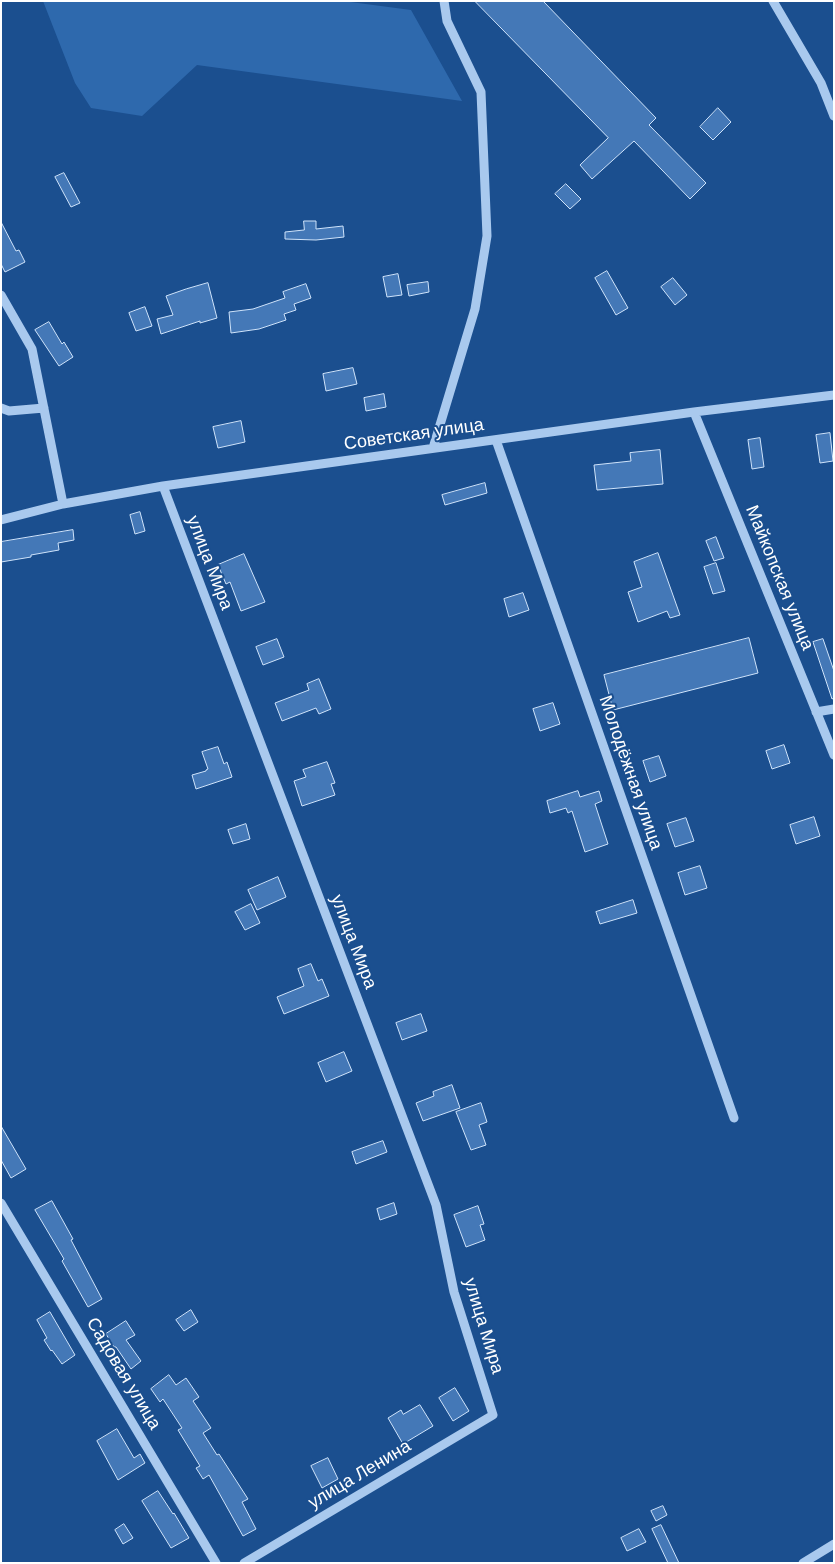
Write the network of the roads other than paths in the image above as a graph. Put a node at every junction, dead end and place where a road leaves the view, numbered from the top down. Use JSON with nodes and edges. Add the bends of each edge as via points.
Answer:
{"nodes":[{"id":1,"x":444,"y":1,"type":"edge"},
{"id":2,"x":773,"y":1,"type":"edge"},
{"id":3,"x":834,"y":116,"type":"edge"},
{"id":4,"x":1,"y":295,"type":"edge"},
{"id":5,"x":834,"y":394,"type":"edge"},
{"id":6,"x":1,"y":408,"type":"edge"},
{"id":7,"x":44,"y":408,"type":"junction"},
{"id":8,"x":694,"y":412,"type":"junction"},
{"id":9,"x":496,"y":440,"type":"junction"},
{"id":10,"x":433,"y":448,"type":"junction"},
{"id":11,"x":163,"y":486,"type":"junction"},
{"id":12,"x":63,"y":504,"type":"junction"},
{"id":13,"x":1,"y":520,"type":"edge"},
{"id":14,"x":834,"y":709,"type":"edge"},
{"id":15,"x":816,"y":712,"type":"junction"},
{"id":16,"x":834,"y":755,"type":"edge"},
{"id":17,"x":734,"y":1118,"type":"dead end"},
{"id":18,"x":1,"y":1203,"type":"edge"},
{"id":19,"x":492,"y":1415,"type":"joint"},
{"id":20,"x":834,"y":1544,"type":"edge"},
{"id":21,"x":216,"y":1563,"type":"edge"},
{"id":22,"x":244,"y":1563,"type":"edge"},
{"id":23,"x":803,"y":1563,"type":"edge"}],
"edges":[{"from":1,"to":10,"type":"street","via":[[447,21],[481,92],[487,236],[475,309]]},
{"from":2,"to":3,"type":"street","via":[[821,83]]},
{"from":4,"to":7,"type":"street","via":[[32,349]]},
{"from":5,"to":8,"type":"street","name":"Советская улица"},
{"from":6,"to":7,"type":"street","via":[[9,411]]},
{"from":7,"to":12,"type":"street"},
{"from":8,"to":9,"type":"street","name":"Советская улица"},
{"from":8,"to":15,"type":"street","name":"Майкопская улица"},
{"from":9,"to":10,"type":"street","name":"Советская улица"},
{"from":9,"to":17,"type":"street","name":"Молодёжная улица"},
{"from":10,"to":11,"type":"street","name":"Советская улица"},
{"from":11,"to":12,"type":"street","name":"Советская улица"},
{"from":11,"to":19,"type":"street","name":"улица Мира","via":[[436,1205],[454,1292]]},
{"from":12,"to":13,"type":"street","name":"Советская улица"},
{"from":14,"to":15,"type":"street"},
{"from":15,"to":16,"type":"street","name":"Майкопская улица"},
{"from":18,"to":21,"type":"street","name":"Садовая улица"},
{"from":19,"to":22,"type":"street","name":"улица Ленина"},
{"from":20,"to":23,"type":"street"}]}
